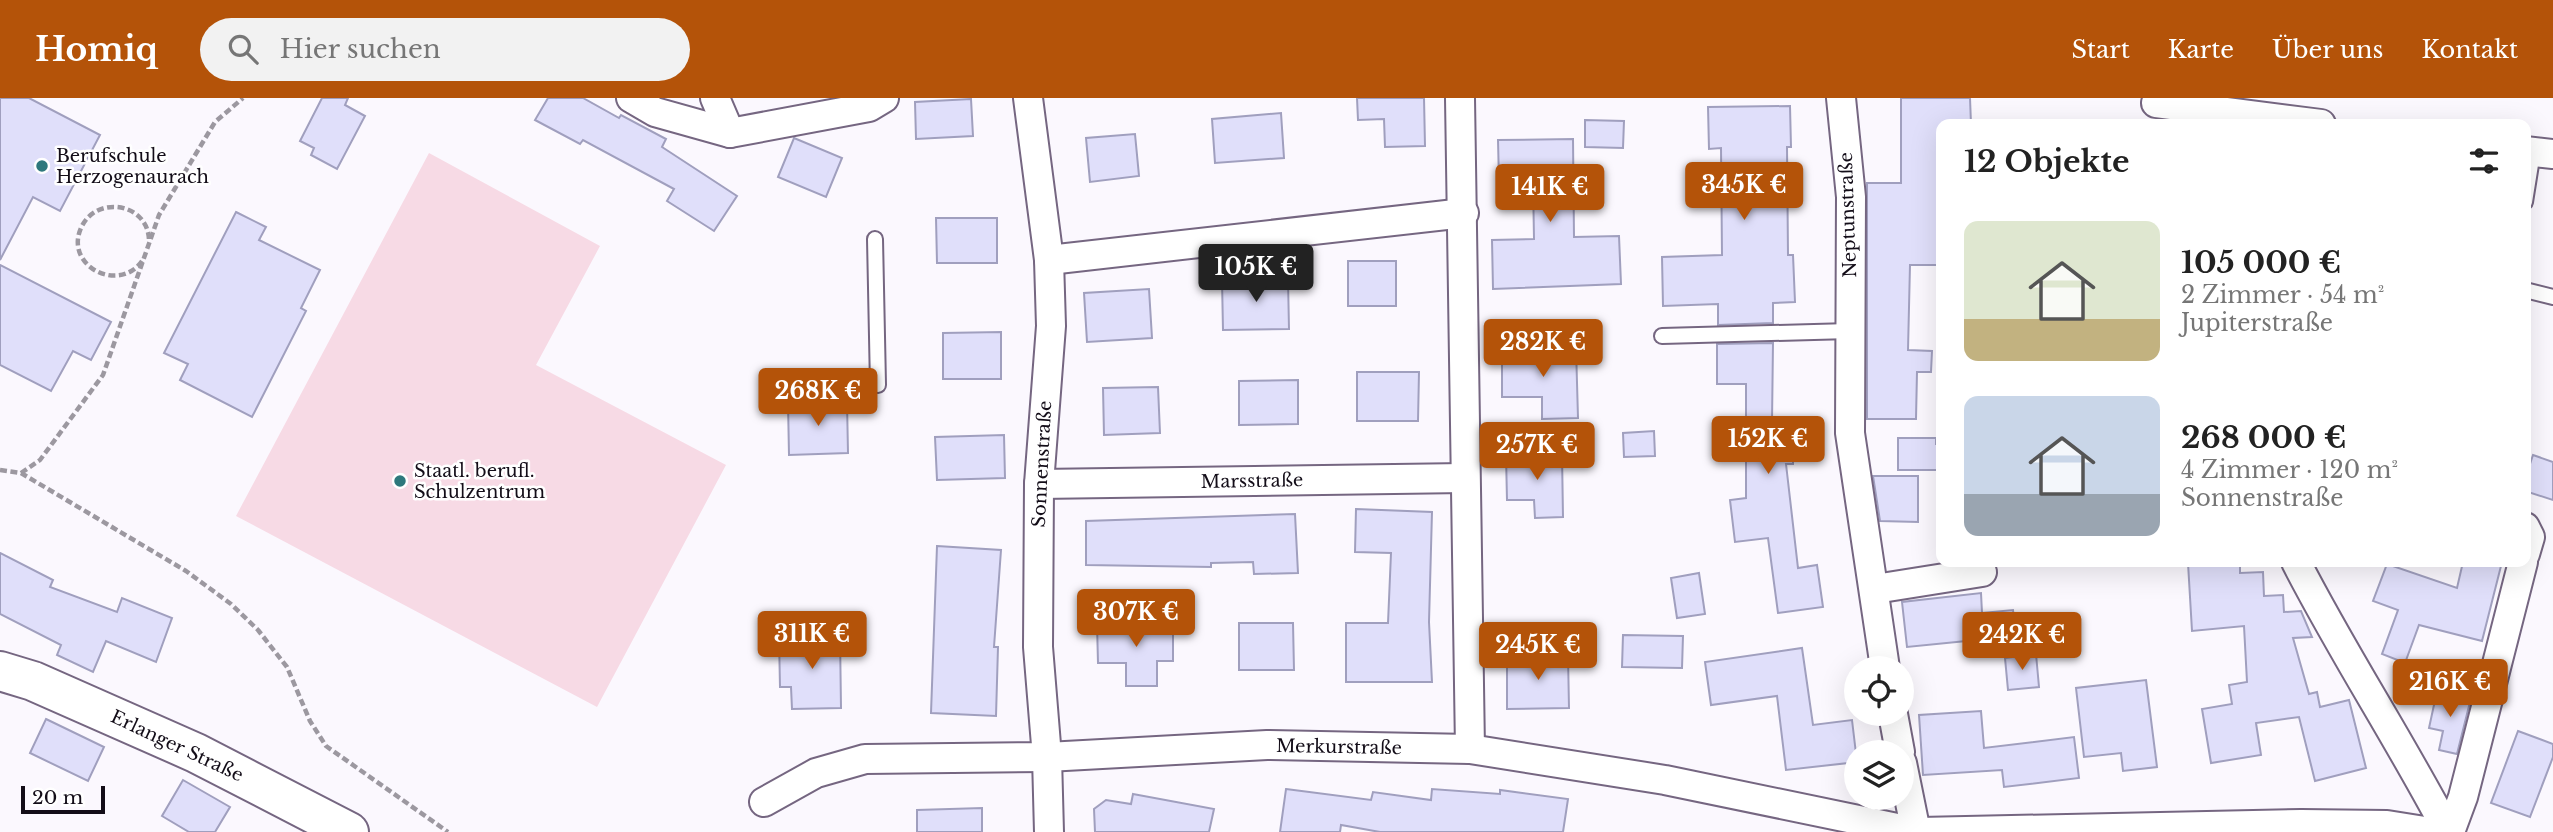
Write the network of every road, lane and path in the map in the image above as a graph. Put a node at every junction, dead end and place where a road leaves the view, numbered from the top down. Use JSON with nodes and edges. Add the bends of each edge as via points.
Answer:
{"nodes":[{"id":1,"x":243,"y":98,"type":"edge"},
{"id":2,"x":631,"y":98,"type":"edge"},
{"id":3,"x":715,"y":98,"type":"edge"},
{"id":4,"x":884,"y":98,"type":"edge"},
{"id":5,"x":1028,"y":98,"type":"edge"},
{"id":6,"x":1460,"y":98,"type":"edge"},
{"id":7,"x":1841,"y":98,"type":"edge"},
{"id":8,"x":2157,"y":108,"type":"edge"},
{"id":9,"x":2270,"y":119,"type":"edge"},
{"id":10,"x":730,"y":133,"type":"junction"},
{"id":11,"x":2537,"y":152,"type":"edge"},
{"id":12,"x":2531,"y":177,"type":"edge"},
{"id":13,"x":1464,"y":213,"type":"junction"},
{"id":14,"x":875,"y":239,"type":"dead end"},
{"id":15,"x":149,"y":249,"type":"junction"},
{"id":16,"x":146,"y":257,"type":"junction"},
{"id":17,"x":1049,"y":260,"type":"junction"},
{"id":18,"x":2531,"y":292,"type":"edge"},
{"id":19,"x":2553,"y":297,"type":"edge"},
{"id":20,"x":1850,"y":331,"type":"junction"},
{"id":21,"x":1662,"y":336,"type":"dead end"},
{"id":22,"x":878,"y":385,"type":"dead end"},
{"id":23,"x":0,"y":470,"type":"edge"},
{"id":24,"x":21,"y":473,"type":"junction"},
{"id":25,"x":1465,"y":478,"type":"junction"},
{"id":26,"x":1039,"y":484,"type":"junction"},
{"id":27,"x":2298,"y":567,"type":"edge"},
{"id":28,"x":2522,"y":567,"type":"edge"},
{"id":29,"x":1982,"y":572,"type":"dead end"},
{"id":30,"x":1875,"y":589,"type":"junction"},
{"id":31,"x":1883,"y":656,"type":"edge"},
{"id":32,"x":0,"y":671,"type":"edge"},
{"id":33,"x":1470,"y":749,"type":"junction"},
{"id":34,"x":1047,"y":757,"type":"junction"},
{"id":35,"x":764,"y":802,"type":"dead end"},
{"id":36,"x":1912,"y":810,"type":"edge"},
{"id":37,"x":2302,"y":828,"type":"edge"},
{"id":38,"x":349,"y":832,"type":"edge"},
{"id":39,"x":448,"y":832,"type":"edge"},
{"id":40,"x":1049,"y":832,"type":"edge"},
{"id":41,"x":1917,"y":832,"type":"edge"},
{"id":42,"x":2431,"y":832,"type":"edge"},
{"id":43,"x":2449,"y":832,"type":"edge"}],
"edges":[{"from":1,"to":15,"type":"path","via":[[215,122],[159,215]]},
{"from":2,"to":10,"type":"street","via":[[654,112]]},
{"from":3,"to":10,"type":"street"},
{"from":4,"to":10,"type":"street","via":[[869,107]]},
{"from":5,"to":17,"type":"street","name":"Sonnenstraße"},
{"from":6,"to":13,"type":"street"},
{"from":7,"to":20,"type":"street","name":"Neptunstraße","via":[[1851,197]]},
{"from":8,"to":9,"type":"street"},
{"from":11,"to":12,"type":"lane"},
{"from":13,"to":17,"type":"street"},
{"from":13,"to":25,"type":"street"},
{"from":14,"to":22,"type":"lane"},
{"from":15,"to":16,"type":"path"},
{"from":15,"to":16,"type":"path","via":[[146,226],[127,208],[100,208],[80,229],[80,254],[101,274],[128,274]]},
{"from":16,"to":24,"type":"path","via":[[103,375],[40,460]]},
{"from":17,"to":26,"type":"street","name":"Sonnenstraße","via":[[1051,326]]},
{"from":18,"to":19,"type":"lane"},
{"from":20,"to":21,"type":"lane"},
{"from":20,"to":30,"type":"street","name":"Neptunstraße","via":[[1850,433]]},
{"from":23,"to":24,"type":"path"},
{"from":24,"to":39,"type":"path","via":[[186,571],[231,604],[287,667],[326,746]]},
{"from":25,"to":26,"type":"street","name":"Marsstraße"},
{"from":25,"to":33,"type":"street"},
{"from":26,"to":34,"type":"street","name":"Sonnenstraße","via":[[1038,648]]},
{"from":27,"to":43,"type":"street"},
{"from":28,"to":43,"type":"street","via":[[2463,797]]},
{"from":29,"to":30,"type":"street"},
{"from":30,"to":31,"type":"street","name":"Neptunstraße"},
{"from":32,"to":38,"type":"street","name":"Erlanger Straße","via":[[33,681],[196,753]]},
{"from":33,"to":34,"type":"street","name":"Merkurstraße","via":[[1267,745]]},
{"from":33,"to":41,"type":"street","name":"Merkurstraße","via":[[1665,780]]},
{"from":34,"to":35,"type":"street","name":"Merkurstraße","via":[[865,759],[816,773]]},
{"from":34,"to":40,"type":"street","name":"Sonnenstraße"},
{"from":36,"to":41,"type":"street"},
{"from":37,"to":41,"type":"street","name":"Merkurstraße"},
{"from":37,"to":42,"type":"street","name":"Merkurstraße","via":[[2388,825]]}]}
